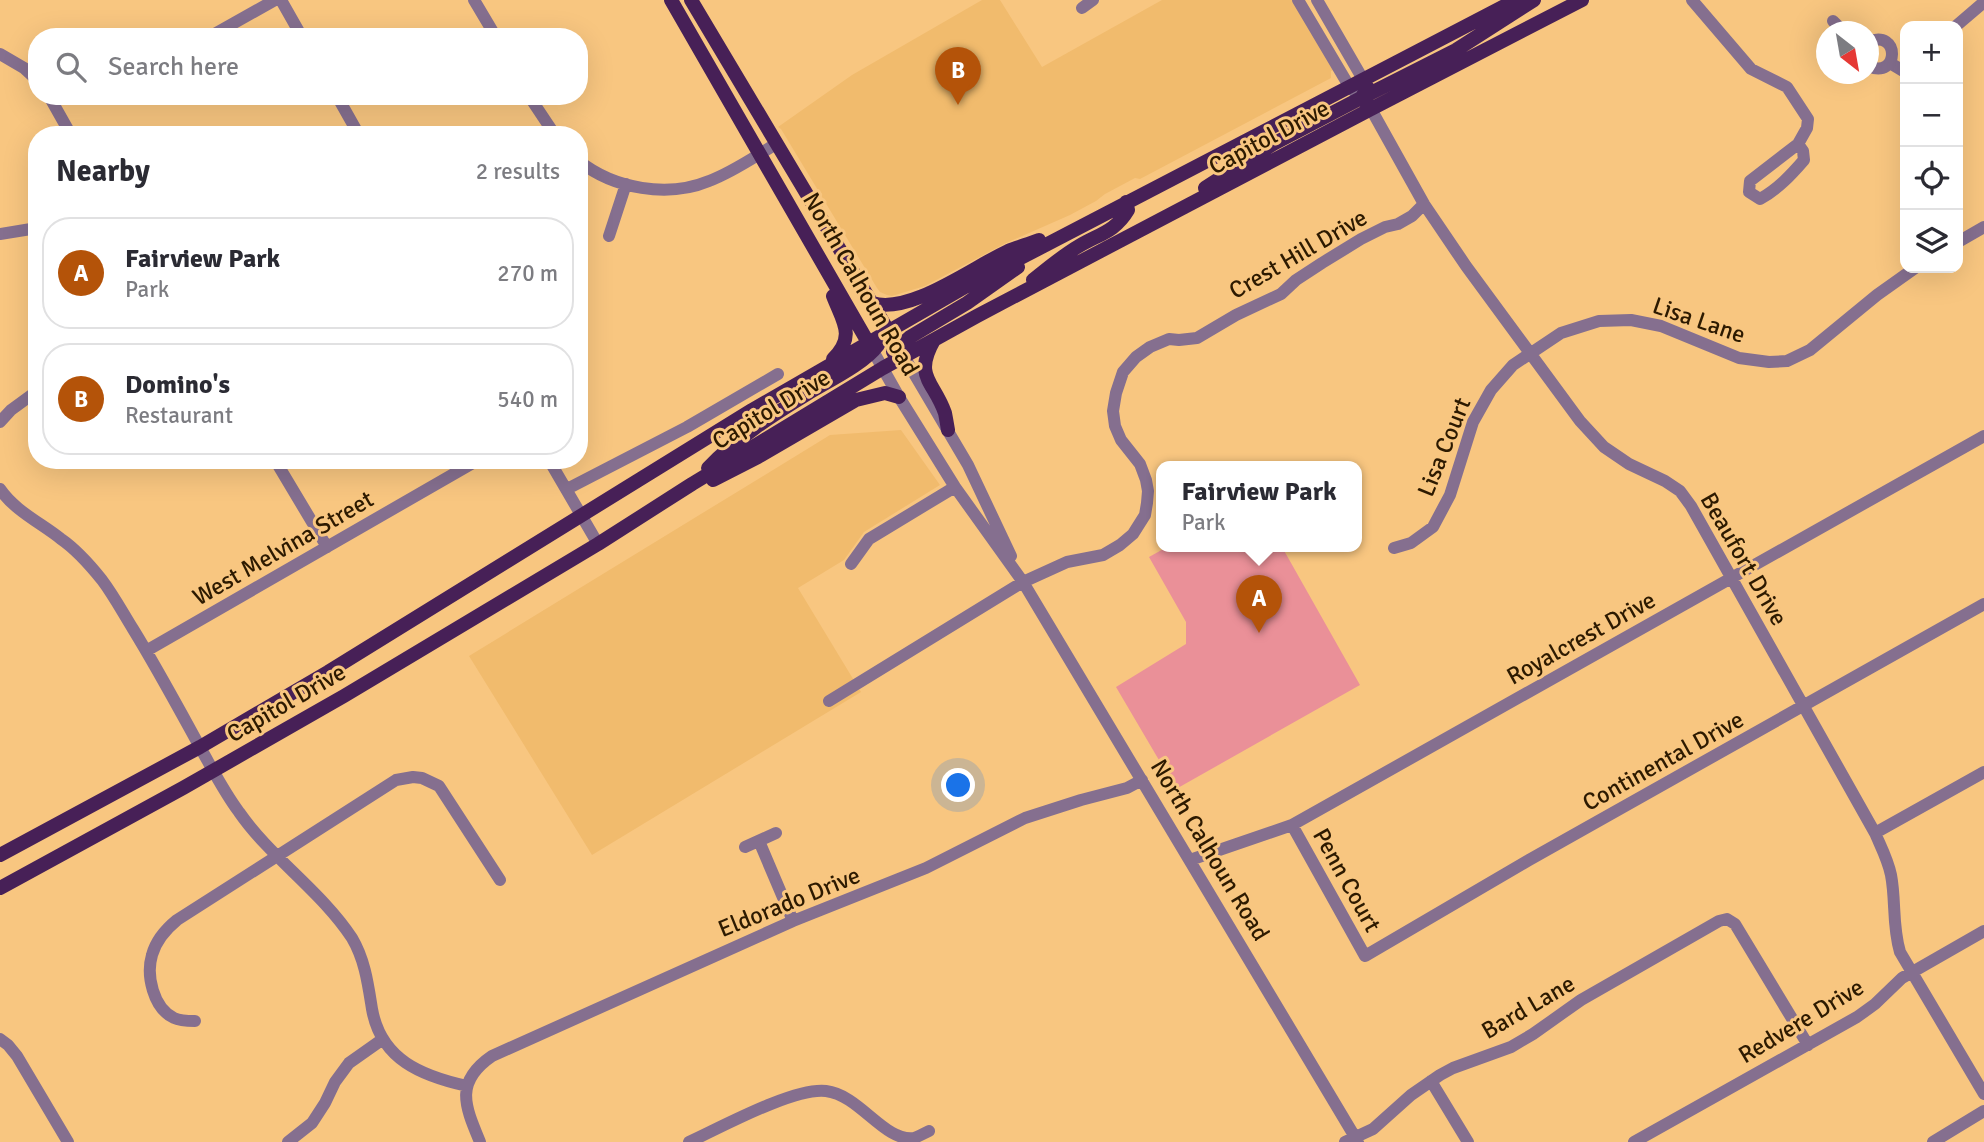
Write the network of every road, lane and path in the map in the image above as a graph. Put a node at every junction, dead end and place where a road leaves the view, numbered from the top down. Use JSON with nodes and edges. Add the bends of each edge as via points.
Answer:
{"nodes":[{"id":1,"x":275,"y":0,"type":"edge"},
{"id":2,"x":281,"y":0,"type":"edge"},
{"id":3,"x":474,"y":0,"type":"edge"},
{"id":4,"x":671,"y":0,"type":"edge"},
{"id":5,"x":691,"y":0,"type":"edge"},
{"id":6,"x":1298,"y":0,"type":"edge"},
{"id":7,"x":1317,"y":0,"type":"edge"},
{"id":8,"x":1516,"y":0,"type":"edge"},
{"id":9,"x":1534,"y":0,"type":"edge"},
{"id":10,"x":1582,"y":0,"type":"edge"},
{"id":11,"x":1692,"y":0,"type":"edge"},
{"id":12,"x":1984,"y":2,"type":"edge"},
{"id":13,"x":1962,"y":21,"type":"edge"},
{"id":14,"x":225,"y":28,"type":"edge"},
{"id":15,"x":297,"y":28,"type":"edge"},
{"id":16,"x":491,"y":28,"type":"edge"},
{"id":17,"x":1879,"y":39,"type":"edge"},
{"id":18,"x":0,"y":54,"type":"edge"},
{"id":19,"x":1890,"y":63,"type":"junction"},
{"id":20,"x":1879,"y":69,"type":"edge"},
{"id":21,"x":1900,"y":69,"type":"edge"},
{"id":22,"x":28,"y":72,"type":"edge"},
{"id":23,"x":1349,"y":86,"type":"junction"},
{"id":24,"x":1366,"y":95,"type":"junction"},
{"id":25,"x":54,"y":105,"type":"edge"},
{"id":26,"x":342,"y":105,"type":"edge"},
{"id":27,"x":535,"y":105,"type":"edge"},
{"id":28,"x":66,"y":126,"type":"edge"},
{"id":29,"x":354,"y":126,"type":"edge"},
{"id":30,"x":549,"y":126,"type":"edge"},
{"id":31,"x":776,"y":144,"type":"junction"},
{"id":32,"x":1797,"y":144,"type":"junction"},
{"id":33,"x":761,"y":154,"type":"junction"},
{"id":34,"x":588,"y":166,"type":"edge"},
{"id":35,"x":626,"y":184,"type":"junction"},
{"id":36,"x":1126,"y":202,"type":"junction"},
{"id":37,"x":1424,"y":204,"type":"junction"},
{"id":38,"x":1083,"y":224,"type":"junction"},
{"id":39,"x":1984,"y":227,"type":"edge"},
{"id":40,"x":28,"y":229,"type":"edge"},
{"id":41,"x":1,"y":233,"type":"edge"},
{"id":42,"x":609,"y":236,"type":"dead end"},
{"id":43,"x":1963,"y":239,"type":"edge"},
{"id":44,"x":1054,"y":241,"type":"junction"},
{"id":45,"x":817,"y":252,"type":"junction"},
{"id":46,"x":1908,"y":273,"type":"edge"},
{"id":47,"x":1010,"y":299,"type":"junction"},
{"id":48,"x":872,"y":303,"type":"junction"},
{"id":49,"x":888,"y":331,"type":"junction"},
{"id":50,"x":935,"y":339,"type":"junction"},
{"id":51,"x":871,"y":347,"type":"junction"},
{"id":52,"x":901,"y":351,"type":"junction"},
{"id":53,"x":1530,"y":354,"type":"junction"},
{"id":54,"x":827,"y":366,"type":"junction"},
{"id":55,"x":883,"y":368,"type":"junction"},
{"id":56,"x":778,"y":374,"type":"dead end"},
{"id":57,"x":899,"y":397,"type":"junction"},
{"id":58,"x":28,"y":398,"type":"edge"},
{"id":59,"x":0,"y":422,"type":"edge"},
{"id":60,"x":948,"y":430,"type":"junction"},
{"id":61,"x":1984,"y":436,"type":"edge"},
{"id":62,"x":280,"y":469,"type":"edge"},
{"id":63,"x":462,"y":469,"type":"edge"},
{"id":64,"x":555,"y":469,"type":"edge"},
{"id":65,"x":692,"y":484,"type":"junction"},
{"id":66,"x":955,"y":487,"type":"junction"},
{"id":67,"x":0,"y":489,"type":"edge"},
{"id":68,"x":567,"y":489,"type":"junction"},
{"id":69,"x":581,"y":516,"type":"junction"},
{"id":70,"x":638,"y":520,"type":"junction"},
{"id":71,"x":598,"y":544,"type":"junction"},
{"id":72,"x":327,"y":547,"type":"junction"},
{"id":73,"x":1394,"y":548,"type":"dead end"},
{"id":74,"x":850,"y":564,"type":"dead end"},
{"id":75,"x":1731,"y":578,"type":"junction"},
{"id":76,"x":1023,"y":582,"type":"junction"},
{"id":77,"x":1984,"y":604,"type":"edge"},
{"id":78,"x":146,"y":651,"type":"junction"},
{"id":79,"x":829,"y":701,"type":"dead end"},
{"id":80,"x":1804,"y":706,"type":"junction"},
{"id":81,"x":200,"y":747,"type":"junction"},
{"id":82,"x":213,"y":771,"type":"junction"},
{"id":83,"x":1984,"y":772,"type":"edge"},
{"id":84,"x":1142,"y":780,"type":"junction"},
{"id":85,"x":1292,"y":825,"type":"junction"},
{"id":86,"x":776,"y":833,"type":"dead end"},
{"id":87,"x":1875,"y":833,"type":"junction"},
{"id":88,"x":759,"y":841,"type":"junction"},
{"id":89,"x":745,"y":847,"type":"dead end"},
{"id":90,"x":0,"y":855,"type":"edge"},
{"id":91,"x":277,"y":856,"type":"junction"},
{"id":92,"x":1190,"y":860,"type":"junction"},
{"id":93,"x":500,"y":880,"type":"dead end"},
{"id":94,"x":2,"y":882,"type":"edge"},
{"id":95,"x":793,"y":921,"type":"junction"},
{"id":96,"x":1984,"y":931,"type":"edge"},
{"id":97,"x":1364,"y":956,"type":"joint"},
{"id":98,"x":1911,"y":973,"type":"junction"},
{"id":99,"x":195,"y":1021,"type":"dead end"},
{"id":100,"x":0,"y":1039,"type":"edge"},
{"id":101,"x":383,"y":1039,"type":"junction"},
{"id":102,"x":1808,"y":1045,"type":"junction"},
{"id":103,"x":1431,"y":1081,"type":"junction"},
{"id":104,"x":467,"y":1086,"type":"junction"},
{"id":105,"x":1984,"y":1094,"type":"edge"},
{"id":106,"x":1984,"y":1111,"type":"edge"},
{"id":107,"x":929,"y":1131,"type":"dead end"},
{"id":108,"x":1353,"y":1140,"type":"edge"},
{"id":109,"x":68,"y":1142,"type":"edge"},
{"id":110,"x":288,"y":1142,"type":"edge"},
{"id":111,"x":480,"y":1142,"type":"edge"},
{"id":112,"x":689,"y":1142,"type":"edge"},
{"id":113,"x":1468,"y":1142,"type":"edge"},
{"id":114,"x":1634,"y":1142,"type":"edge"},
{"id":115,"x":1933,"y":1142,"type":"edge"}],
"edges":[{"from":1,"to":14,"type":"street"},
{"from":2,"to":15,"type":"street"},
{"from":3,"to":16,"type":"street"},
{"from":4,"to":33,"type":"main road","name":"North Calhoun Road"},
{"from":5,"to":31,"type":"main road","name":"North Calhoun Road"},
{"from":6,"to":23,"type":"street"},
{"from":7,"to":24,"type":"street","name":"Beaufort Drive"},
{"from":8,"to":24,"type":"main road","name":"Capitol Drive"},
{"from":9,"to":24,"type":"main road","via":[[1456,50]]},
{"from":10,"to":24,"type":"main road","name":"Capitol Drive"},
{"from":11,"to":32,"type":"street","via":[[1751,69],[1787,87],[1808,119]]},
{"from":12,"to":13,"type":"street"},
{"from":17,"to":19,"type":"street","via":[[1889,45]]},
{"from":18,"to":22,"type":"street"},
{"from":19,"to":20,"type":"street"},
{"from":19,"to":21,"type":"street"},
{"from":23,"to":24,"type":"main road","name":"Capitol Drive"},
{"from":23,"to":36,"type":"main road","name":"Capitol Drive"},
{"from":24,"to":37,"type":"street","name":"Beaufort Drive"},
{"from":24,"to":47,"type":"main road","via":[[1261,152],[1158,221]]},
{"from":25,"to":28,"type":"street"},
{"from":26,"to":29,"type":"street"},
{"from":27,"to":30,"type":"street"},
{"from":31,"to":33,"type":"street"},
{"from":31,"to":48,"type":"main road","name":"North Calhoun Road"},
{"from":32,"to":32,"type":"street","via":[[1750,181],[1749,192],[1760,199],[1773,192],[1804,160]]},
{"from":33,"to":35,"type":"street","via":[[692,187],[677,190]]},
{"from":33,"to":45,"type":"main road","name":"North Calhoun Road"},
{"from":34,"to":35,"type":"street"},
{"from":35,"to":42,"type":"street"},
{"from":36,"to":38,"type":"main road","name":"Capitol Drive"},
{"from":36,"to":47,"type":"main road","via":[[1128,210],[1120,223],[1054,263]]},
{"from":37,"to":53,"type":"street","name":"Beaufort Drive"},
{"from":37,"to":76,"type":"street","name":"Crest Hill Drive","via":[[1398,225],[1360,239],[1322,262],[1281,294],[1196,338],[1169,339],[1136,357],[1123,372],[1113,411],[1121,440],[1146,480],[1145,515],[1133,534],[1103,555],[1067,562]]},
{"from":38,"to":44,"type":"main road","name":"Capitol Drive"},
{"from":38,"to":48,"type":"main road","via":[[1007,252],[919,298]]},
{"from":39,"to":43,"type":"street"},
{"from":40,"to":41,"type":"street"},
{"from":44,"to":49,"type":"main road","name":"Capitol Drive"},
{"from":44,"to":52,"type":"main road","via":[[932,323]]},
{"from":45,"to":51,"type":"main road","name":"North Calhoun Road"},
{"from":45,"to":54,"type":"main road","via":[[847,334],[844,348]]},
{"from":46,"to":53,"type":"street","name":"Lisa Lane","via":[[1826,339],[1787,361],[1739,358],[1661,326],[1631,320],[1599,321],[1561,333]]},
{"from":47,"to":50,"type":"main road"},
{"from":48,"to":49,"type":"main road","name":"North Calhoun Road"},
{"from":49,"to":51,"type":"main road"},
{"from":49,"to":52,"type":"main road","name":"North Calhoun Road"},
{"from":50,"to":52,"type":"main road"},
{"from":50,"to":60,"type":"main road","via":[[924,365]]},
{"from":51,"to":54,"type":"main road","name":"Capitol Drive"},
{"from":51,"to":55,"type":"street","name":"North Calhoun Road"},
{"from":51,"to":65,"type":"main road","via":[[754,428]]},
{"from":52,"to":55,"type":"main road"},
{"from":52,"to":60,"type":"street","name":"North Calhoun Road"},
{"from":53,"to":73,"type":"street","name":"Lisa Court","via":[[1513,365],[1482,404],[1450,495],[1433,527],[1411,543]]},
{"from":53,"to":75,"type":"street","name":"Beaufort Drive","via":[[1604,447],[1679,491]]},
{"from":54,"to":69,"type":"main road","name":"Capitol Drive"},
{"from":55,"to":57,"type":"street","name":"North Calhoun Road"},
{"from":55,"to":65,"type":"main road","name":"Capitol Drive"},
{"from":56,"to":68,"type":"street"},
{"from":57,"to":66,"type":"street","name":"North Calhoun Road"},
{"from":57,"to":70,"type":"main road","via":[[885,393],[856,400]]},
{"from":58,"to":59,"type":"street"},
{"from":60,"to":76,"type":"street","name":"North Calhoun Road"},
{"from":61,"to":75,"type":"street","name":"Royalcrest Drive"},
{"from":62,"to":72,"type":"street"},
{"from":63,"to":72,"type":"street","name":"West Melvina Street"},
{"from":64,"to":68,"type":"street"},
{"from":65,"to":70,"type":"main road","name":"Capitol Drive"},
{"from":66,"to":74,"type":"street","via":[[869,539]]},
{"from":66,"to":76,"type":"street","name":"North Calhoun Road"},
{"from":67,"to":78,"type":"street","via":[[89,564]]},
{"from":68,"to":69,"type":"street"},
{"from":69,"to":71,"type":"street"},
{"from":69,"to":81,"type":"main road","name":"Capitol Drive"},
{"from":70,"to":71,"type":"main road","name":"Capitol Drive"},
{"from":71,"to":82,"type":"main road","name":"Capitol Drive"},
{"from":72,"to":78,"type":"street","name":"West Melvina Street"},
{"from":75,"to":80,"type":"street","name":"Beaufort Drive"},
{"from":75,"to":85,"type":"street","name":"Royalcrest Drive"},
{"from":76,"to":79,"type":"street","name":"Crest Hill Drive"},
{"from":76,"to":84,"type":"street","name":"North Calhoun Road"},
{"from":77,"to":80,"type":"street","name":"Continental Drive"},
{"from":78,"to":81,"type":"street"},
{"from":80,"to":87,"type":"street","name":"Beaufort Drive"},
{"from":80,"to":97,"type":"street","name":"Continental Drive"},
{"from":81,"to":82,"type":"street"},
{"from":81,"to":90,"type":"main road","name":"Capitol Drive"},
{"from":82,"to":91,"type":"street","via":[[238,811]]},
{"from":82,"to":94,"type":"main road","name":"Capitol Drive"},
{"from":83,"to":87,"type":"street"},
{"from":84,"to":92,"type":"street","name":"North Calhoun Road"},
{"from":84,"to":95,"type":"street","name":"Eldorado Drive","via":[[1025,818],[915,873]]},
{"from":85,"to":92,"type":"street","name":"Royalcrest Drive"},
{"from":85,"to":97,"type":"street","name":"Penn Court"},
{"from":86,"to":88,"type":"street"},
{"from":87,"to":98,"type":"street","name":"Beaufort Drive","via":[[1891,876],[1895,935]]},
{"from":88,"to":89,"type":"street"},
{"from":88,"to":95,"type":"street"},
{"from":91,"to":93,"type":"street","via":[[396,780],[413,777],[439,786]]},
{"from":91,"to":99,"type":"street","via":[[177,919],[155,947],[150,976],[159,1003],[167,1014]]},
{"from":91,"to":101,"type":"street","via":[[352,939]]},
{"from":92,"to":108,"type":"street","name":"North Calhoun Road"},
{"from":95,"to":104,"type":"street","name":"Eldorado Drive","via":[[502,1050],[482,1062]]},
{"from":96,"to":98,"type":"street","name":"Redvere Drive"},
{"from":98,"to":102,"type":"street","name":"Redvere Drive","via":[[1857,1017]]},
{"from":98,"to":105,"type":"street","name":"Beaufort Drive"},
{"from":100,"to":109,"type":"street","via":[[17,1056]]},
{"from":101,"to":104,"type":"street","via":[[417,1070]]},
{"from":101,"to":110,"type":"street","via":[[349,1063],[312,1123]]},
{"from":102,"to":103,"type":"street","name":"Bard Lane","via":[[1735,923],[1727,919],[1581,1000],[1511,1047]]},
{"from":102,"to":114,"type":"street","name":"Redvere Drive"},
{"from":103,"to":108,"type":"street","name":"Bard Lane"},
{"from":103,"to":113,"type":"street"},
{"from":104,"to":111,"type":"street","via":[[466,1104]]},
{"from":106,"to":115,"type":"street"},
{"from":107,"to":112,"type":"street","via":[[913,1138],[890,1134],[849,1099],[813,1091],[779,1101]]}]}
